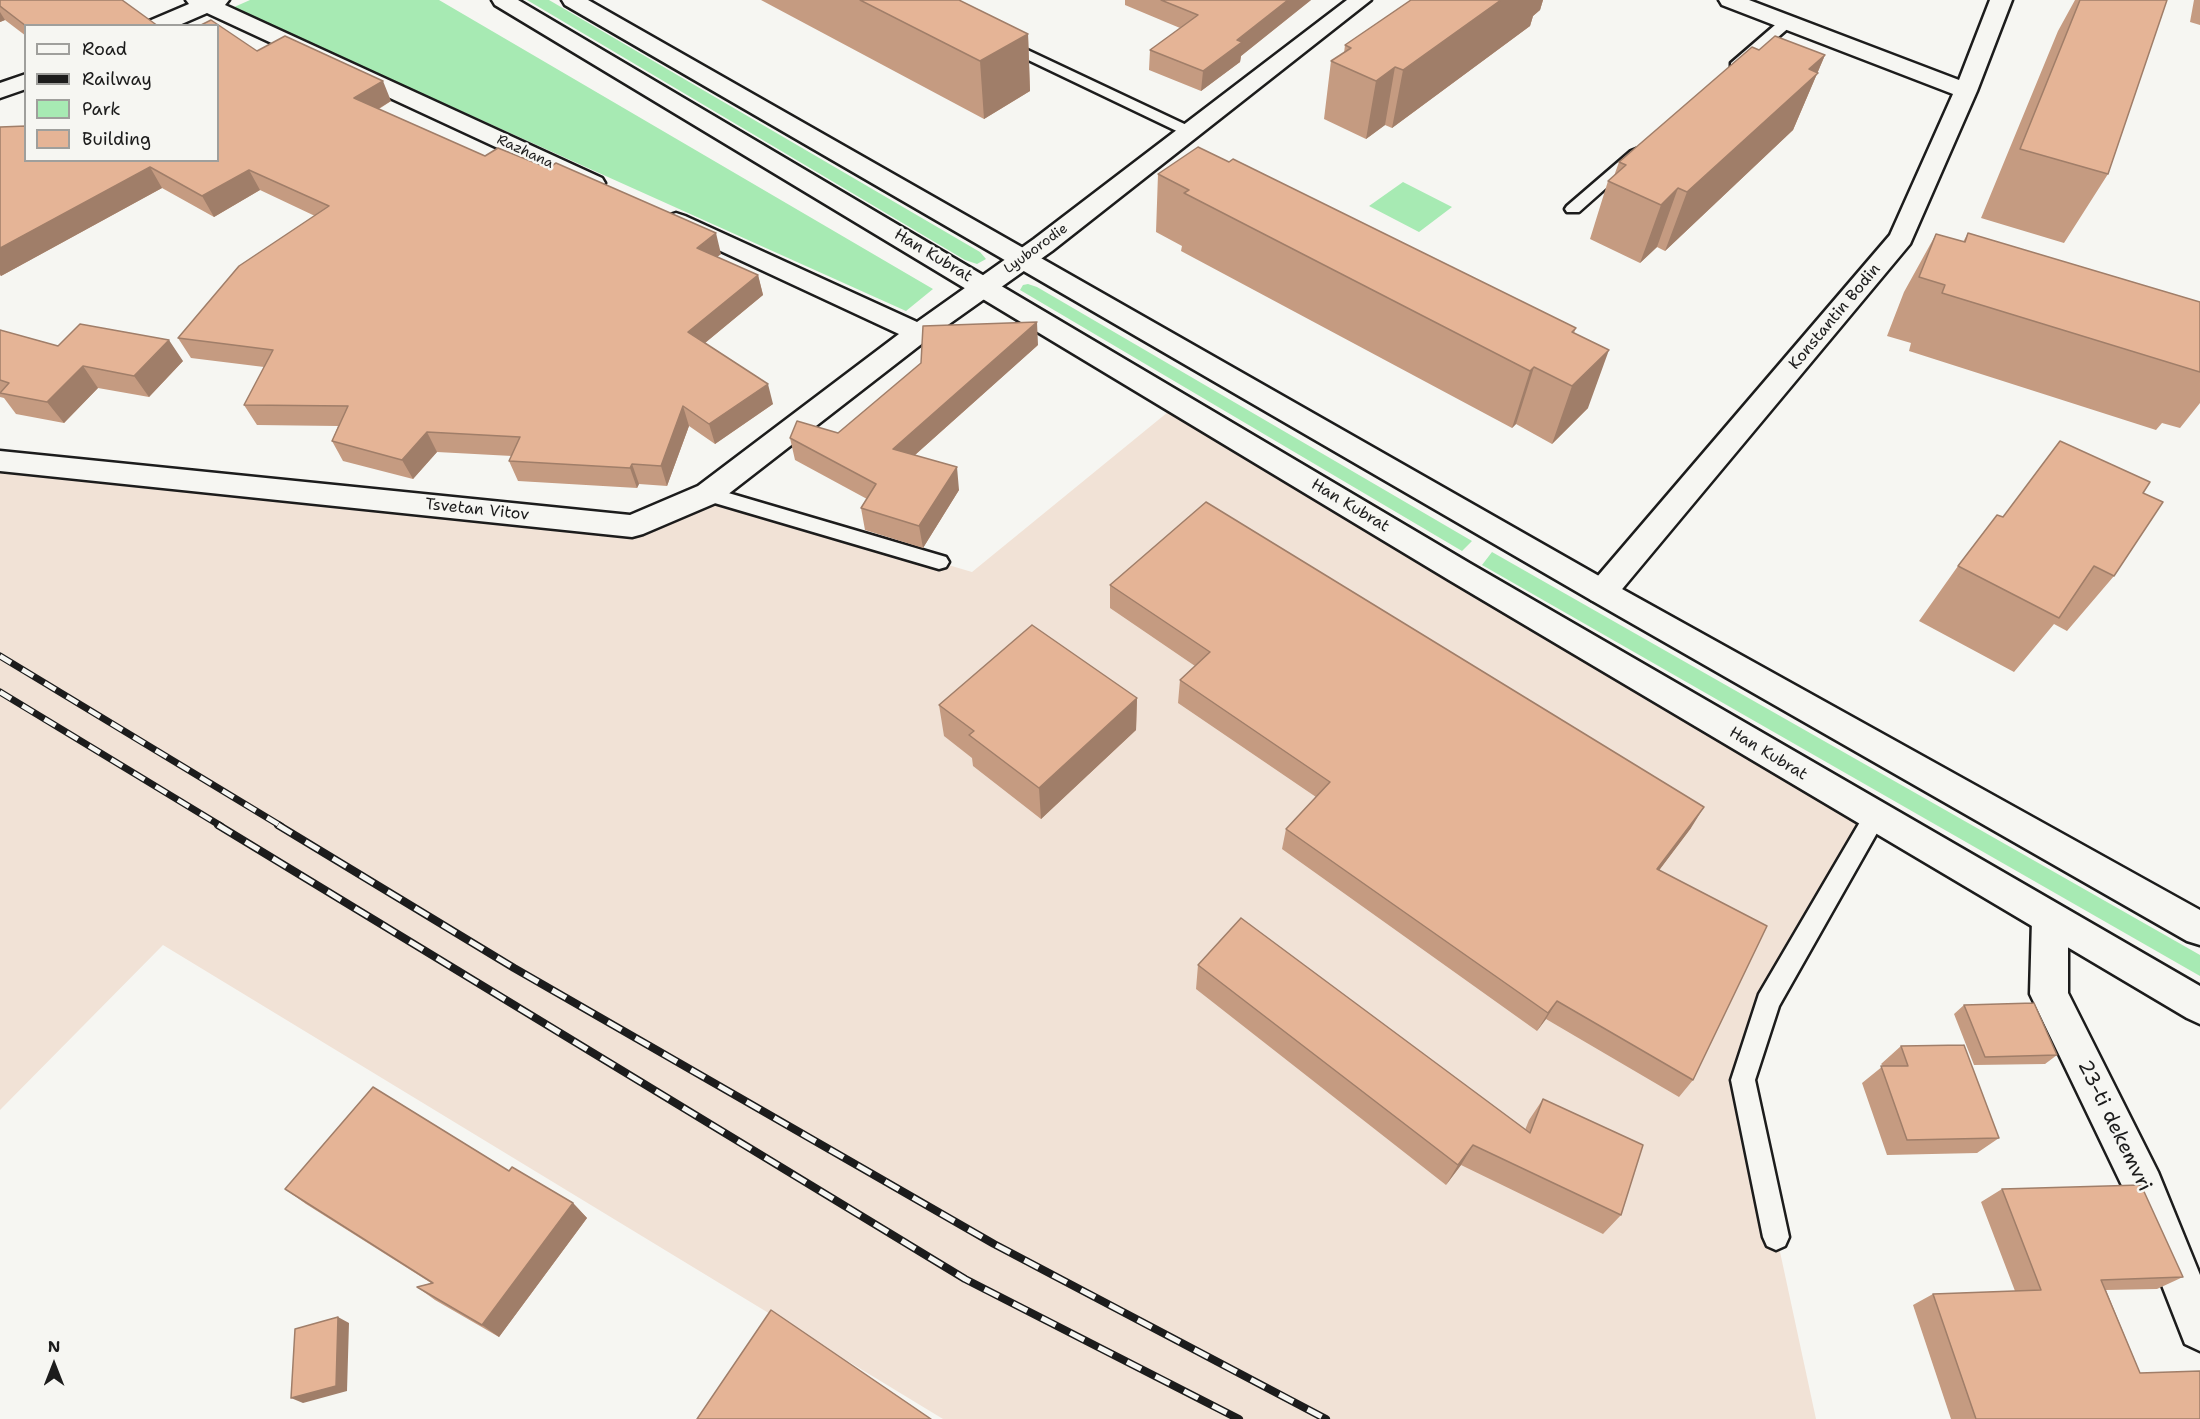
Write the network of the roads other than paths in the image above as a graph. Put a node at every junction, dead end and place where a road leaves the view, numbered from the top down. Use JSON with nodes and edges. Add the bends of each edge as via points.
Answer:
{"nodes":[{"id":1,"x":503,"y":0,"type":"edge"},
{"id":2,"x":573,"y":0,"type":"edge"},
{"id":3,"x":1360,"y":0,"type":"edge"},
{"id":4,"x":1730,"y":0,"type":"edge"},
{"id":5,"x":2001,"y":0,"type":"edge"},
{"id":6,"x":207,"y":2,"type":"edge"},
{"id":7,"x":1787,"y":22,"type":"junction"},
{"id":8,"x":161,"y":24,"type":"edge"},
{"id":9,"x":989,"y":36,"type":"edge"},
{"id":10,"x":1724,"y":76,"type":"edge"},
{"id":11,"x":24,"y":82,"type":"edge"},
{"id":12,"x":0,"y":91,"type":"edge"},
{"id":13,"x":1966,"y":91,"type":"junction"},
{"id":14,"x":1190,"y":132,"type":"junction"},
{"id":15,"x":1644,"y":146,"type":"edge"},
{"id":16,"x":617,"y":194,"type":"edge"},
{"id":17,"x":1573,"y":209,"type":"dead end"},
{"id":18,"x":660,"y":214,"type":"edge"},
{"id":19,"x":1024,"y":260,"type":"junction"},
{"id":20,"x":983,"y":286,"type":"junction"},
{"id":21,"x":919,"y":333,"type":"junction"},
{"id":22,"x":0,"y":461,"type":"edge"},
{"id":23,"x":708,"y":494,"type":"junction"},
{"id":24,"x":939,"y":562,"type":"dead end"},
{"id":25,"x":1602,"y":592,"type":"junction"},
{"id":26,"x":1875,"y":817,"type":"junction"},
{"id":27,"x":2050,"y":920,"type":"junction"},
{"id":28,"x":2200,"y":929,"type":"edge"},
{"id":29,"x":2200,"y":1006,"type":"edge"},
{"id":30,"x":1776,"y":1237,"type":"dead end"},
{"id":31,"x":2200,"y":1329,"type":"edge"}],
"edges":[{"from":1,"to":20,"type":"street","name":"Han Kubrat"},
{"from":2,"to":19,"type":"street"},
{"from":3,"to":14,"type":"street","name":"Lyuborodie"},
{"from":4,"to":7,"type":"street"},
{"from":5,"to":13,"type":"street","name":"Konstantin Bodin"},
{"from":6,"to":8,"type":"street"},
{"from":6,"to":16,"type":"street","name":"Razhana"},
{"from":7,"to":10,"type":"lane"},
{"from":7,"to":13,"type":"street"},
{"from":9,"to":14,"type":"lane"},
{"from":11,"to":12,"type":"street"},
{"from":13,"to":25,"type":"street","name":"Konstantin Bodin","via":[[1912,242]]},
{"from":14,"to":19,"type":"street","name":"Lyuborodie","via":[[1171,159]]},
{"from":15,"to":17,"type":"lane"},
{"from":18,"to":21,"type":"street"},
{"from":19,"to":20,"type":"street","name":"Lyuborodie"},
{"from":19,"to":25,"type":"street"},
{"from":20,"to":21,"type":"street","name":"Lyuborodie"},
{"from":20,"to":26,"type":"street","name":"Han Kubrat"},
{"from":21,"to":23,"type":"street","name":"Lyuborodie"},
{"from":22,"to":23,"type":"street","name":"Tsvetan Vitov","via":[[632,526]]},
{"from":23,"to":24,"type":"lane"},
{"from":25,"to":28,"type":"street"},
{"from":26,"to":27,"type":"street","name":"Han Kubrat"},
{"from":26,"to":30,"type":"lane","via":[[1768,1002],[1743,1080]]},
{"from":27,"to":29,"type":"street","name":"Han Kubrat"},
{"from":27,"to":31,"type":"street","name":"23-ti dekemvri","via":[[2049,994],[2144,1186]]}]}
